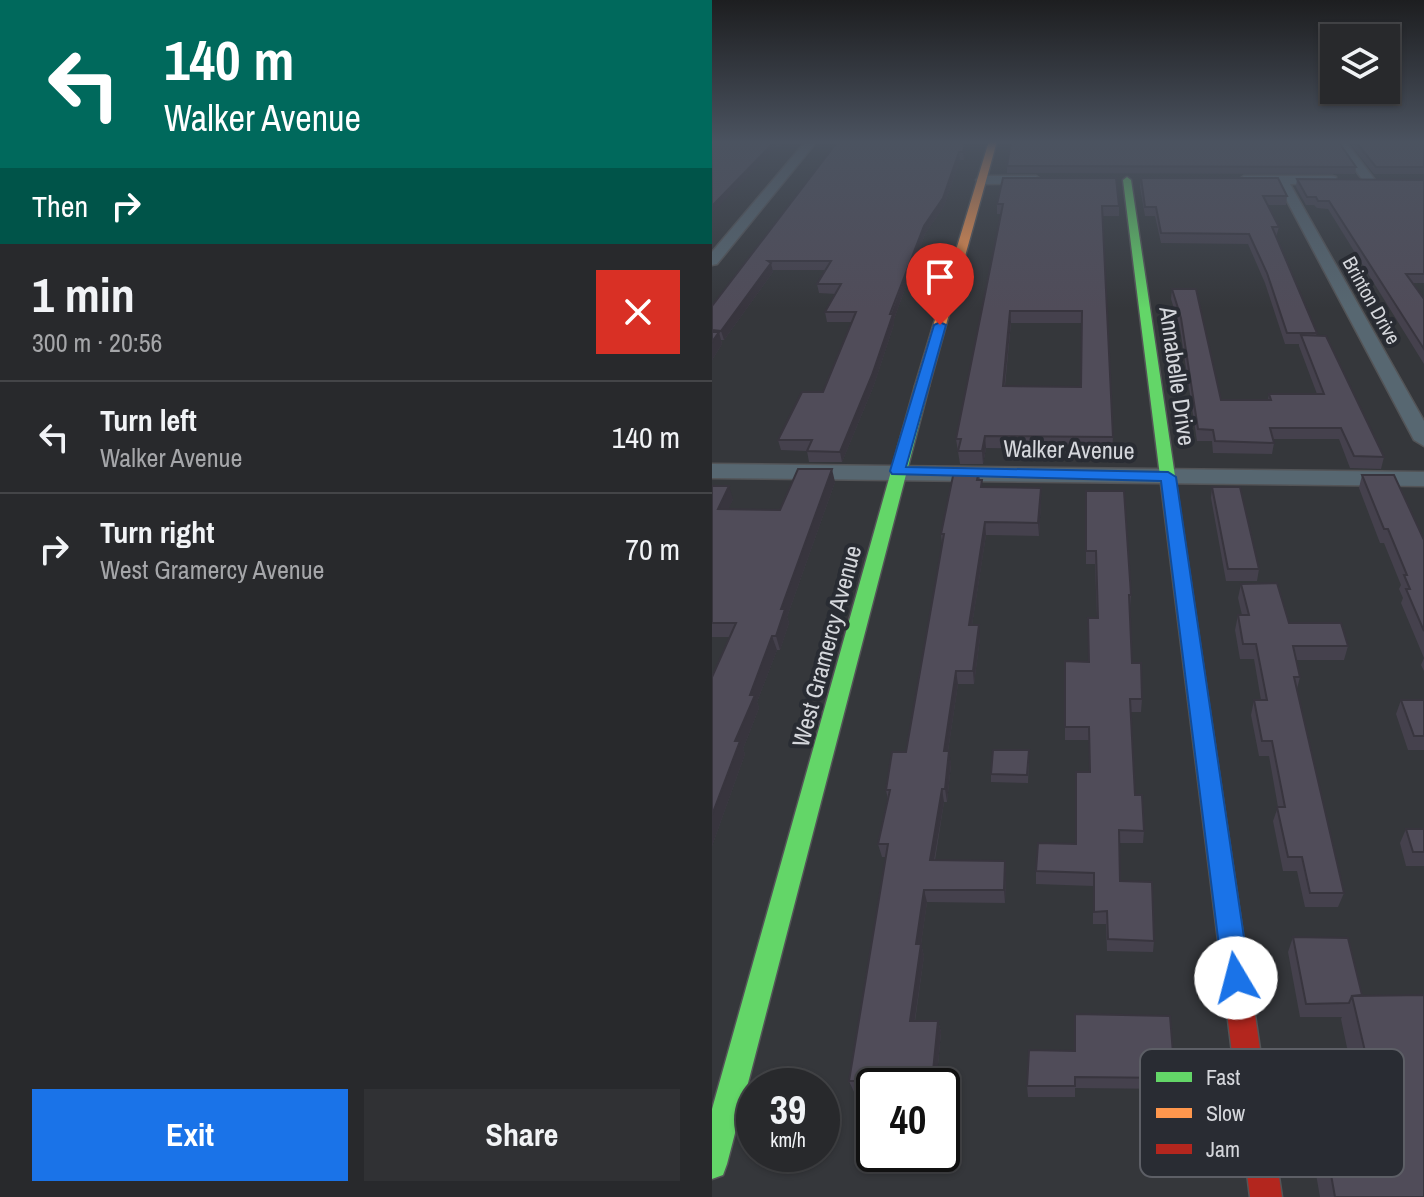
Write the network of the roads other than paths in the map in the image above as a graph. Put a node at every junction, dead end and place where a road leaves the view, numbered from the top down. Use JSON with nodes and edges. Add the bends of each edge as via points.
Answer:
{"nodes":[{"id":1,"x":765,"y":197,"type":"edge"},
{"id":2,"x":977,"y":197,"type":"edge"},
{"id":3,"x":1129,"y":197,"type":"edge"},
{"id":4,"x":1291,"y":197,"type":"edge"},
{"id":5,"x":712,"y":261,"type":"edge"},
{"id":6,"x":1424,"y":440,"type":"edge"},
{"id":7,"x":712,"y":471,"type":"edge"},
{"id":8,"x":897,"y":471,"type":"junction"},
{"id":9,"x":1168,"y":477,"type":"junction"},
{"id":10,"x":1424,"y":479,"type":"edge"},
{"id":11,"x":1246,"y":1049,"type":"edge"},
{"id":12,"x":712,"y":1164,"type":"edge"},
{"id":13,"x":1263,"y":1177,"type":"edge"},
{"id":14,"x":1266,"y":1197,"type":"edge"}],
"edges":[{"from":1,"to":5,"type":"street"},
{"from":2,"to":8,"type":"street","name":"West Gramercy Avenue"},
{"from":3,"to":9,"type":"street","name":"Annabelle Drive"},
{"from":4,"to":6,"type":"street","name":"Brinton Drive"},
{"from":7,"to":8,"type":"street","name":"Walker Avenue"},
{"from":8,"to":9,"type":"street","name":"Walker Avenue"},
{"from":8,"to":12,"type":"street","name":"West Gramercy Avenue"},
{"from":9,"to":10,"type":"street","name":"Walker Avenue"},
{"from":9,"to":11,"type":"street","name":"Annabelle Drive"},
{"from":13,"to":14,"type":"street","name":"Annabelle Drive"}]}
